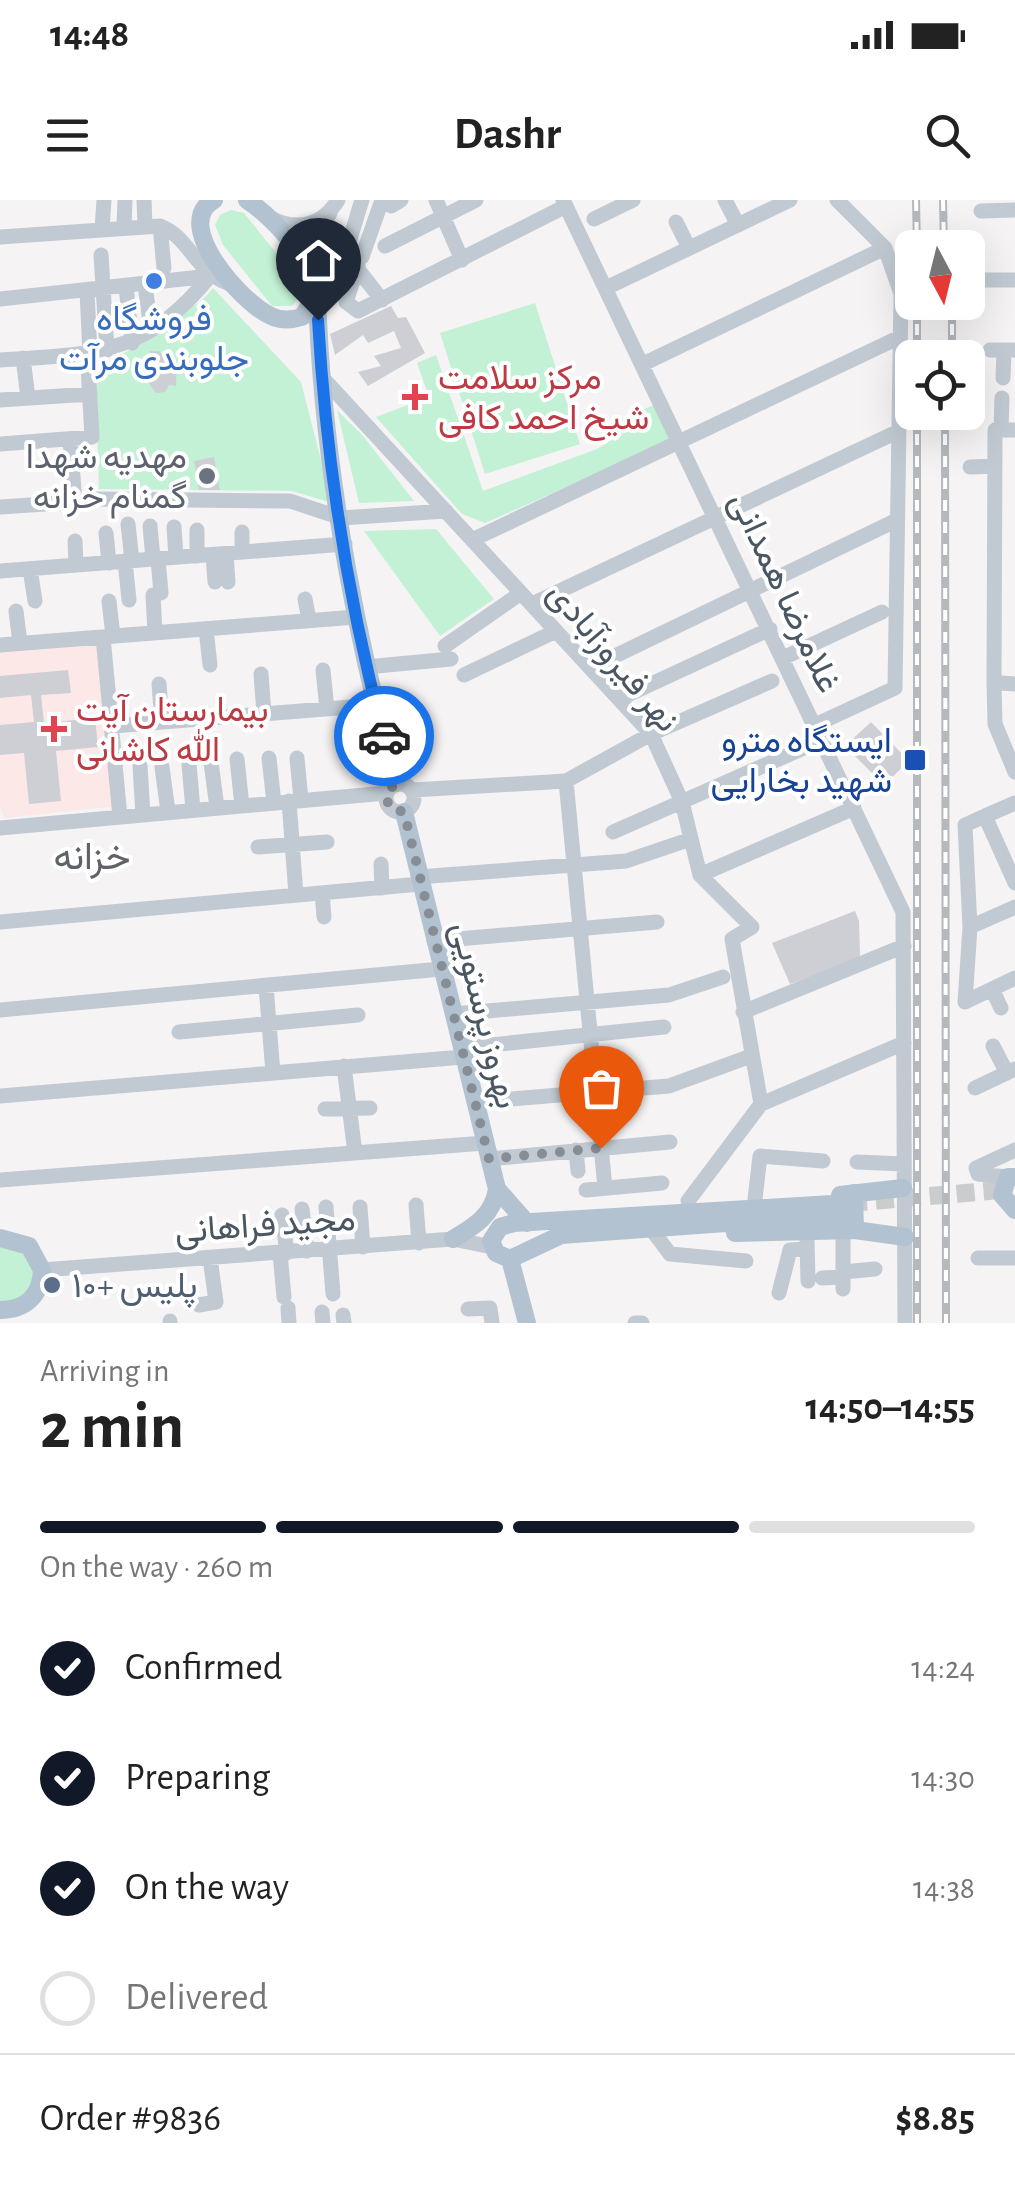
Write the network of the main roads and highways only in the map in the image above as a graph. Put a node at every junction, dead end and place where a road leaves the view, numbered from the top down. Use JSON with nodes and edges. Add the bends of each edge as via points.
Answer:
{"nodes":[{"id":1,"x":207,"y":202,"type":"edge"},
{"id":2,"x":255,"y":205,"type":"edge"},
{"id":3,"x":317,"y":290,"type":"junction"},
{"id":4,"x":398,"y":789,"type":"road end"},
{"id":5,"x":404,"y":812,"type":"road end"},
{"id":6,"x":902,"y":1188,"type":"road end"},
{"id":7,"x":498,"y":1189,"type":"junction"},
{"id":8,"x":626,"y":1214,"type":"junction"},
{"id":9,"x":850,"y":1214,"type":"junction"},
{"id":10,"x":527,"y":1222,"type":"junction"},
{"id":11,"x":559,"y":1227,"type":"junction"},
{"id":12,"x":615,"y":1231,"type":"junction"},
{"id":13,"x":1,"y":1232,"type":"edge"},
{"id":14,"x":904,"y":1236,"type":"road end"},
{"id":15,"x":454,"y":1238,"type":"road end"},
{"id":16,"x":510,"y":1259,"type":"junction"},
{"id":17,"x":6,"y":1315,"type":"edge"},
{"id":18,"x":527,"y":1323,"type":"edge"}],
"edges":[{"from":1,"to":3,"type":"main road","via":[[199,233],[256,306],[286,320],[310,312]]},
{"from":2,"to":3,"type":"main road","via":[[310,271]]},
{"from":3,"to":4,"type":"main road","via":[[321,376],[356,617]]},
{"from":5,"to":7,"type":"main road","name":"بهروز پرستویی"},
{"from":6,"to":9,"type":"main road"},
{"from":7,"to":10,"type":"main road","name":"بهروز پرستویی"},
{"from":7,"to":15,"type":"main road","via":[[479,1224]]},
{"from":8,"to":9,"type":"main road"},
{"from":8,"to":9,"type":"main road","via":[[688,1201],[755,1199]]},
{"from":8,"to":11,"type":"main road"},
{"from":9,"to":12,"type":"main road"},
{"from":9,"to":12,"type":"main road","via":[[807,1240]]},
{"from":9,"to":14,"type":"main road"},
{"from":10,"to":11,"type":"main road"},
{"from":10,"to":16,"type":"main road","via":[[500,1227],[492,1247]]},
{"from":11,"to":12,"type":"main road"},
{"from":11,"to":16,"type":"main road"},
{"from":13,"to":17,"type":"main road","via":[[29,1246],[42,1270],[34,1297]]},
{"from":16,"to":18,"type":"main road"}]}
